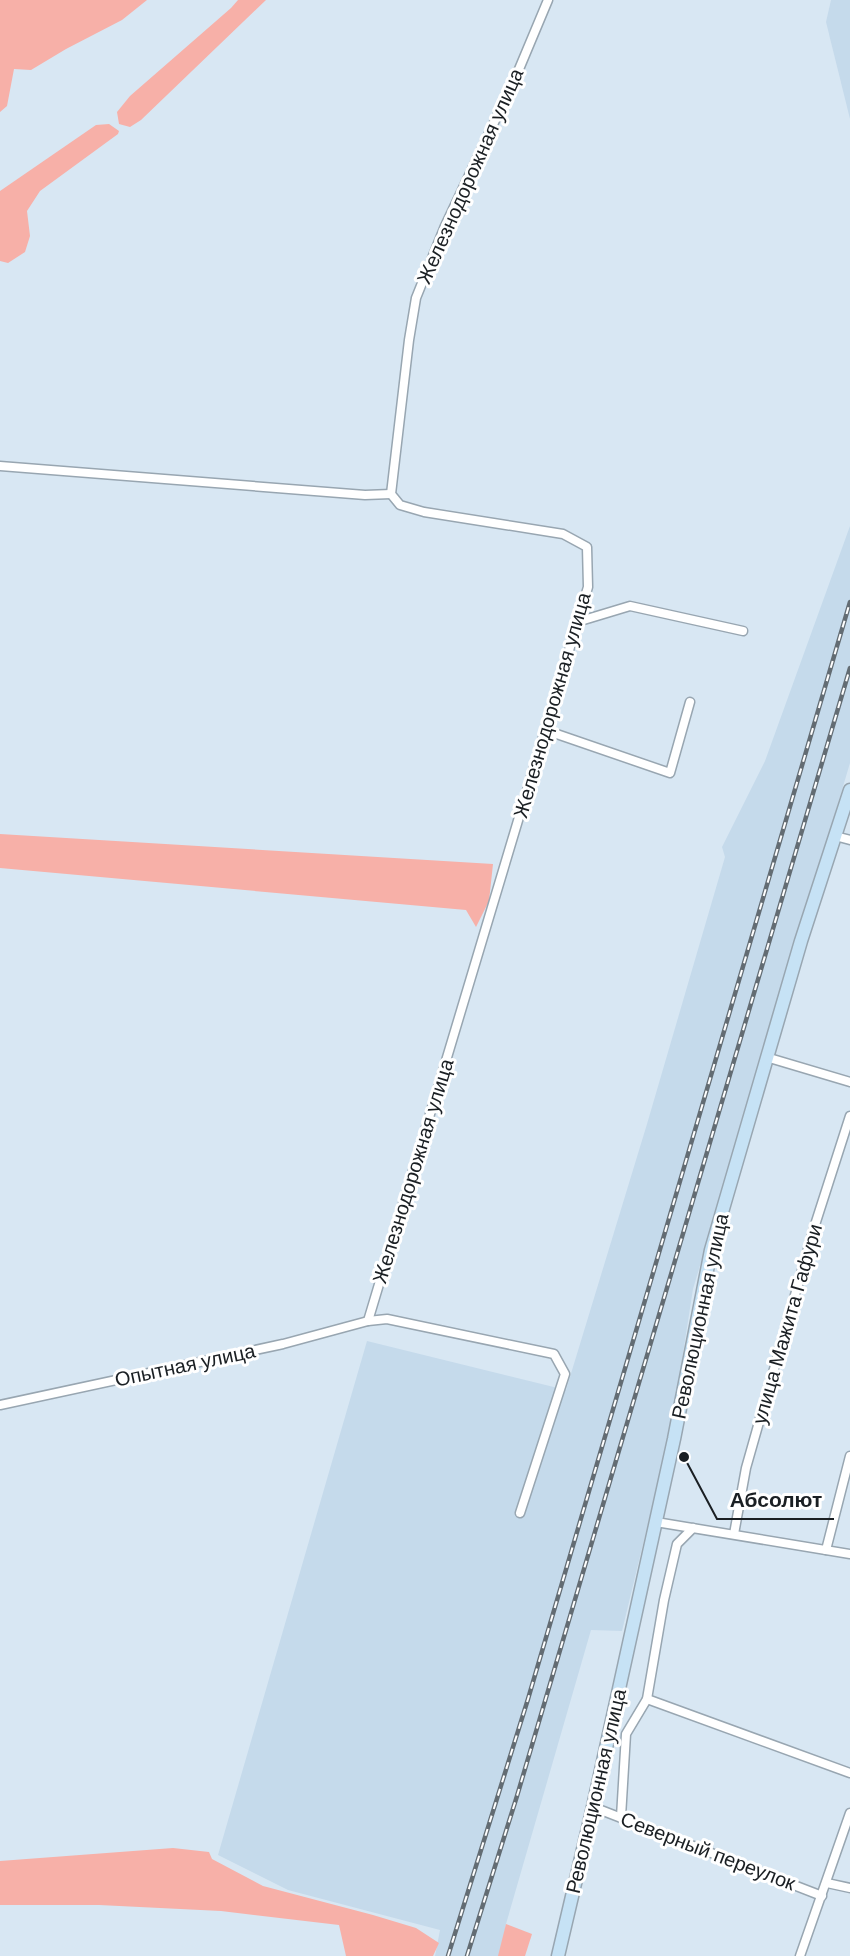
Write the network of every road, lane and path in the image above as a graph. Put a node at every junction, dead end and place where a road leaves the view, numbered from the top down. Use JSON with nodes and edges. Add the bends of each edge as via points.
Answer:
{"nodes":[{"id":1,"x":548,"y":0,"type":"edge"},
{"id":2,"x":0,"y":466,"type":"edge"},
{"id":3,"x":391,"y":494,"type":"junction"},
{"id":4,"x":578,"y":622,"type":"junction"},
{"id":5,"x":743,"y":631,"type":"dead end"},
{"id":6,"x":690,"y":702,"type":"dead end"},
{"id":7,"x":545,"y":730,"type":"junction"},
{"id":8,"x":850,"y":790,"type":"edge"},
{"id":9,"x":835,"y":836,"type":"junction"},
{"id":10,"x":850,"y":840,"type":"edge"},
{"id":11,"x":766,"y":1057,"type":"junction"},
{"id":12,"x":850,"y":1082,"type":"edge"},
{"id":13,"x":850,"y":1116,"type":"edge"},
{"id":14,"x":368,"y":1321,"type":"junction"},
{"id":15,"x":0,"y":1405,"type":"edge"},
{"id":16,"x":850,"y":1456,"type":"edge"},
{"id":17,"x":520,"y":1513,"type":"dead end"},
{"id":18,"x":656,"y":1522,"type":"junction"},
{"id":19,"x":693,"y":1528,"type":"junction"},
{"id":20,"x":734,"y":1534,"type":"junction"},
{"id":21,"x":826,"y":1550,"type":"junction"},
{"id":22,"x":850,"y":1554,"type":"edge"},
{"id":23,"x":647,"y":1699,"type":"junction"},
{"id":24,"x":850,"y":1773,"type":"edge"},
{"id":25,"x":593,"y":1807,"type":"junction"},
{"id":26,"x":850,"y":1813,"type":"edge"},
{"id":27,"x":621,"y":1817,"type":"junction"},
{"id":28,"x":827,"y":1883,"type":"junction"},
{"id":29,"x":850,"y":1888,"type":"edge"},
{"id":30,"x":822,"y":1896,"type":"junction"},
{"id":31,"x":558,"y":1956,"type":"edge"},
{"id":32,"x":800,"y":1956,"type":"edge"}],
"edges":[{"from":1,"to":3,"type":"street","name":"Железнодорожная улица","via":[[416,298]]},
{"from":2,"to":3,"type":"street"},
{"from":3,"to":4,"type":"street","name":"Железнодорожная улица","via":[[400,505],[424,512],[563,534],[587,547],[588,587]]},
{"from":4,"to":5,"type":"street","via":[[630,606]]},
{"from":4,"to":7,"type":"street","name":"Железнодорожная улица"},
{"from":6,"to":7,"type":"street","via":[[670,773]]},
{"from":7,"to":14,"type":"street","name":"Железнодорожная улица"},
{"from":8,"to":9,"type":"main road","name":"Революционная улица"},
{"from":9,"to":10,"type":"street"},
{"from":9,"to":11,"type":"main road","name":"Революционная улица"},
{"from":11,"to":12,"type":"street"},
{"from":11,"to":18,"type":"main road","name":"Революционная улица","via":[[711,1250]]},
{"from":13,"to":20,"type":"street","name":"улица Мажита Гафури","via":[[746,1468]]},
{"from":14,"to":15,"type":"street","name":"Опытная улица","via":[[283,1344]]},
{"from":14,"to":17,"type":"street","name":"Опытная улица","via":[[387,1319],[554,1354],[565,1374]]},
{"from":16,"to":21,"type":"street"},
{"from":18,"to":19,"type":"street"},
{"from":18,"to":25,"type":"main road","name":"Революционная улица"},
{"from":19,"to":20,"type":"street"},
{"from":19,"to":23,"type":"street","via":[[677,1544]]},
{"from":20,"to":21,"type":"street"},
{"from":21,"to":22,"type":"street"},
{"from":23,"to":24,"type":"street"},
{"from":23,"to":27,"type":"street","via":[[626,1734]]},
{"from":25,"to":27,"type":"street","name":"Северный переулок"},
{"from":25,"to":31,"type":"main road","name":"Революционная улица"},
{"from":26,"to":28,"type":"street"},
{"from":27,"to":30,"type":"street","name":"Северный переулок"},
{"from":28,"to":29,"type":"street"},
{"from":28,"to":30,"type":"street"},
{"from":30,"to":32,"type":"street"}]}
